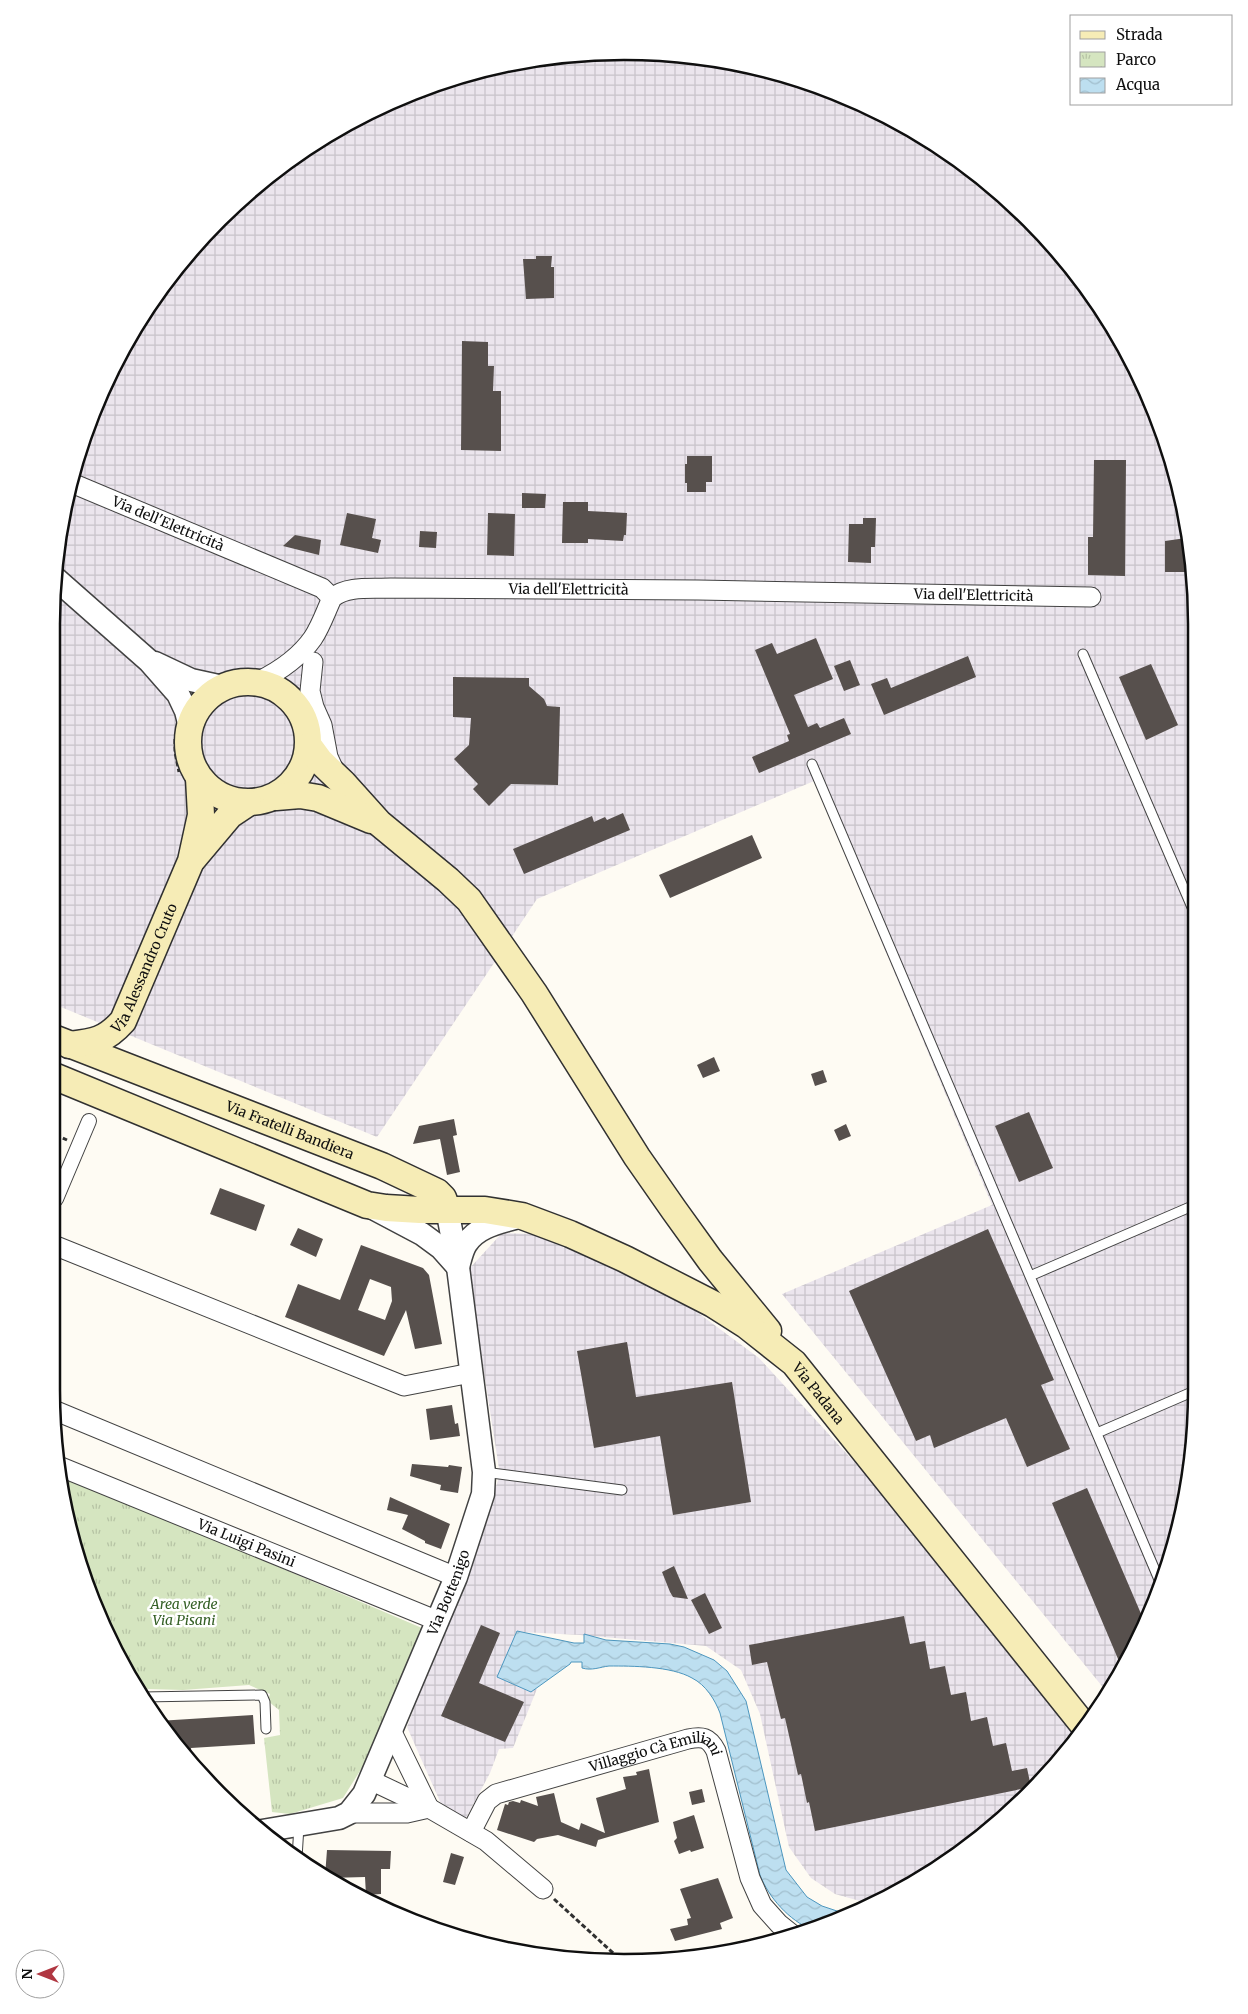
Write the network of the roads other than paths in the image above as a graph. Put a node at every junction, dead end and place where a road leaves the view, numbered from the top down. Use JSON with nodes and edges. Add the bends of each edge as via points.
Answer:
{"nodes":[{"id":1,"x":77,"y":485,"type":"edge"},
{"id":2,"x":61,"y":584,"type":"edge"},
{"id":3,"x":1091,"y":597,"type":"dead end"},
{"id":4,"x":332,"y":598,"type":"junction"},
{"id":5,"x":314,"y":637,"type":"junction"},
{"id":6,"x":1084,"y":654,"type":"dead end"},
{"id":7,"x":149,"y":661,"type":"junction"},
{"id":8,"x":313,"y":662,"type":"junction"},
{"id":9,"x":257,"y":682,"type":"junction"},
{"id":10,"x":223,"y":687,"type":"junction"},
{"id":11,"x":301,"y":712,"type":"junction"},
{"id":12,"x":183,"y":731,"type":"junction"},
{"id":13,"x":309,"y":746,"type":"junction"},
{"id":14,"x":812,"y":764,"type":"dead end"},
{"id":15,"x":337,"y":778,"type":"junction"},
{"id":16,"x":191,"y":779,"type":"junction"},
{"id":17,"x":276,"y":796,"type":"junction"},
{"id":18,"x":248,"y":803,"type":"junction"},
{"id":19,"x":380,"y":823,"type":"junction"},
{"id":20,"x":191,"y":861,"type":"junction"},
{"id":21,"x":1188,"y":898,"type":"edge"},
{"id":22,"x":123,"y":1021,"type":"junction"},
{"id":23,"x":62,"y":1042,"type":"edge"},
{"id":24,"x":123,"y":1066,"type":"junction"},
{"id":25,"x":60,"y":1080,"type":"edge"},
{"id":26,"x":89,"y":1121,"type":"dead end"},
{"id":27,"x":382,"y":1166,"type":"junction"},
{"id":28,"x":60,"y":1190,"type":"edge"},
{"id":29,"x":367,"y":1205,"type":"junction"},
{"id":30,"x":447,"y":1209,"type":"junction"},
{"id":31,"x":1188,"y":1209,"type":"edge"},
{"id":32,"x":522,"y":1216,"type":"junction"},
{"id":33,"x":60,"y":1248,"type":"edge"},
{"id":34,"x":458,"y":1267,"type":"junction"},
{"id":35,"x":1030,"y":1276,"type":"junction"},
{"id":36,"x":794,"y":1362,"type":"junction"},
{"id":37,"x":471,"y":1373,"type":"junction"},
{"id":38,"x":1188,"y":1394,"type":"edge"},
{"id":39,"x":61,"y":1413,"type":"edge"},
{"id":40,"x":1097,"y":1433,"type":"junction"},
{"id":41,"x":66,"y":1469,"type":"edge"},
{"id":42,"x":484,"y":1472,"type":"junction"},
{"id":43,"x":622,"y":1490,"type":"dead end"},
{"id":44,"x":1157,"y":1574,"type":"edge"},
{"id":45,"x":456,"y":1577,"type":"junction"},
{"id":46,"x":438,"y":1621,"type":"junction"},
{"id":47,"x":151,"y":1697,"type":"edge"},
{"id":48,"x":1080,"y":1721,"type":"edge"},
{"id":49,"x":266,"y":1729,"type":"dead end"},
{"id":50,"x":391,"y":1730,"type":"junction"},
{"id":51,"x":370,"y":1780,"type":"junction"},
{"id":52,"x":433,"y":1811,"type":"junction"},
{"id":53,"x":349,"y":1813,"type":"junction"},
{"id":54,"x":299,"y":1826,"type":"junction"},
{"id":55,"x":466,"y":1829,"type":"junction"},
{"id":56,"x":272,"y":1830,"type":"edge"},
{"id":57,"x":297,"y":1849,"type":"edge"},
{"id":58,"x":543,"y":1889,"type":"road end"},
{"id":59,"x":786,"y":1930,"type":"edge"}],
"edges":[{"from":1,"to":4,"type":"street","name":"Via dell'Elettricità","via":[[322,588]]},
{"from":2,"to":7,"type":"street"},
{"from":3,"to":4,"type":"street","name":"Via dell'Elettricità","via":[[391,588],[350,590]]},
{"from":4,"to":5,"type":"street"},
{"from":5,"to":8,"type":"street"},
{"from":5,"to":9,"type":"street","via":[[282,669]]},
{"from":6,"to":21,"type":"lane"},
{"from":7,"to":10,"type":"street","via":[[191,680]]},
{"from":7,"to":12,"type":"street","via":[[178,694],[186,711]]},
{"from":8,"to":11,"type":"street","via":[[302,688]]},
{"from":8,"to":15,"type":"street","via":[[310,691]]},
{"from":9,"to":10,"type":"main road"},
{"from":9,"to":11,"type":"main road","via":[[290,698]]},
{"from":10,"to":12,"type":"main road","via":[[208,697]]},
{"from":11,"to":13,"type":"main road","via":[[308,729]]},
{"from":12,"to":16,"type":"main road","via":[[188,744]]},
{"from":13,"to":15,"type":"main road"},
{"from":13,"to":17,"type":"main road","via":[[304,767],[293,784]]},
{"from":14,"to":35,"type":"lane"},
{"from":15,"to":19,"type":"main road"},
{"from":16,"to":18,"type":"main road","via":[[229,800]]},
{"from":16,"to":20,"type":"main road","name":"Via Alessandro Cruto","via":[[201,815]]},
{"from":17,"to":18,"type":"main road"},
{"from":17,"to":19,"type":"main road","via":[[318,798]]},
{"from":18,"to":20,"type":"main road","name":"Via Alessandro Cruto","via":[[230,815]]},
{"from":19,"to":36,"type":"main road","via":[[469,900],[534,993],[674,1210],[710,1260]]},
{"from":20,"to":22,"type":"main road","name":"Via Alessandro Cruto"},
{"from":22,"to":23,"type":"main road","name":"Via Alessandro Cruto","via":[[101,1039]]},
{"from":22,"to":24,"type":"main road","via":[[119,1052]]},
{"from":23,"to":24,"type":"main road","name":"Via Fratelli Bandiera"},
{"from":24,"to":27,"type":"main road","name":"Via Fratelli Bandiera"},
{"from":25,"to":29,"type":"main road"},
{"from":26,"to":28,"type":"street"},
{"from":27,"to":29,"type":"main road","via":[[387,1179],[386,1191]]},
{"from":27,"to":30,"type":"main road","name":"Via Fratelli Bandiera","via":[[437,1192]]},
{"from":29,"to":30,"type":"main road","via":[[394,1209]]},
{"from":29,"to":34,"type":"street","via":[[428,1239]]},
{"from":30,"to":32,"type":"main road","name":"Via Padana","via":[[485,1210]]},
{"from":30,"to":34,"type":"street","name":"Via Fratelli Bandiera"},
{"from":31,"to":35,"type":"lane"},
{"from":32,"to":34,"type":"street","via":[[477,1232],[466,1244]]},
{"from":32,"to":36,"type":"main road","name":"Via Padana","via":[[625,1259],[713,1304]]},
{"from":33,"to":37,"type":"street","via":[[404,1386]]},
{"from":34,"to":37,"type":"street","name":"Via Bottenigo"},
{"from":35,"to":40,"type":"lane"},
{"from":36,"to":48,"type":"main road","name":"Via Padana"},
{"from":37,"to":42,"type":"street","name":"Via Bottenigo"},
{"from":38,"to":40,"type":"lane"},
{"from":39,"to":45,"type":"street"},
{"from":40,"to":44,"type":"lane"},
{"from":41,"to":46,"type":"street","name":"Via Luigi Pasini"},
{"from":42,"to":43,"type":"lane"},
{"from":42,"to":45,"type":"street","name":"Via Bottenigo","via":[[483,1494]]},
{"from":45,"to":46,"type":"street","name":"Via Bottenigo"},
{"from":46,"to":50,"type":"street","name":"Via Bottenigo"},
{"from":47,"to":49,"type":"lane","via":[[262,1695]]},
{"from":50,"to":51,"type":"street","name":"Via Bottenigo"},
{"from":50,"to":52,"type":"street"},
{"from":51,"to":52,"type":"street"},
{"from":51,"to":53,"type":"street","name":"Via Bottenigo"},
{"from":52,"to":53,"type":"street"},
{"from":52,"to":55,"type":"street"},
{"from":53,"to":54,"type":"street"},
{"from":54,"to":56,"type":"street"},
{"from":54,"to":57,"type":"lane"},
{"from":55,"to":58,"type":"street","via":[[486,1841]]},
{"from":55,"to":59,"type":"street","name":"Villaggio Cà Emiliani","via":[[496,1794],[688,1739],[707,1738],[716,1750],[750,1878],[762,1905]]}]}
